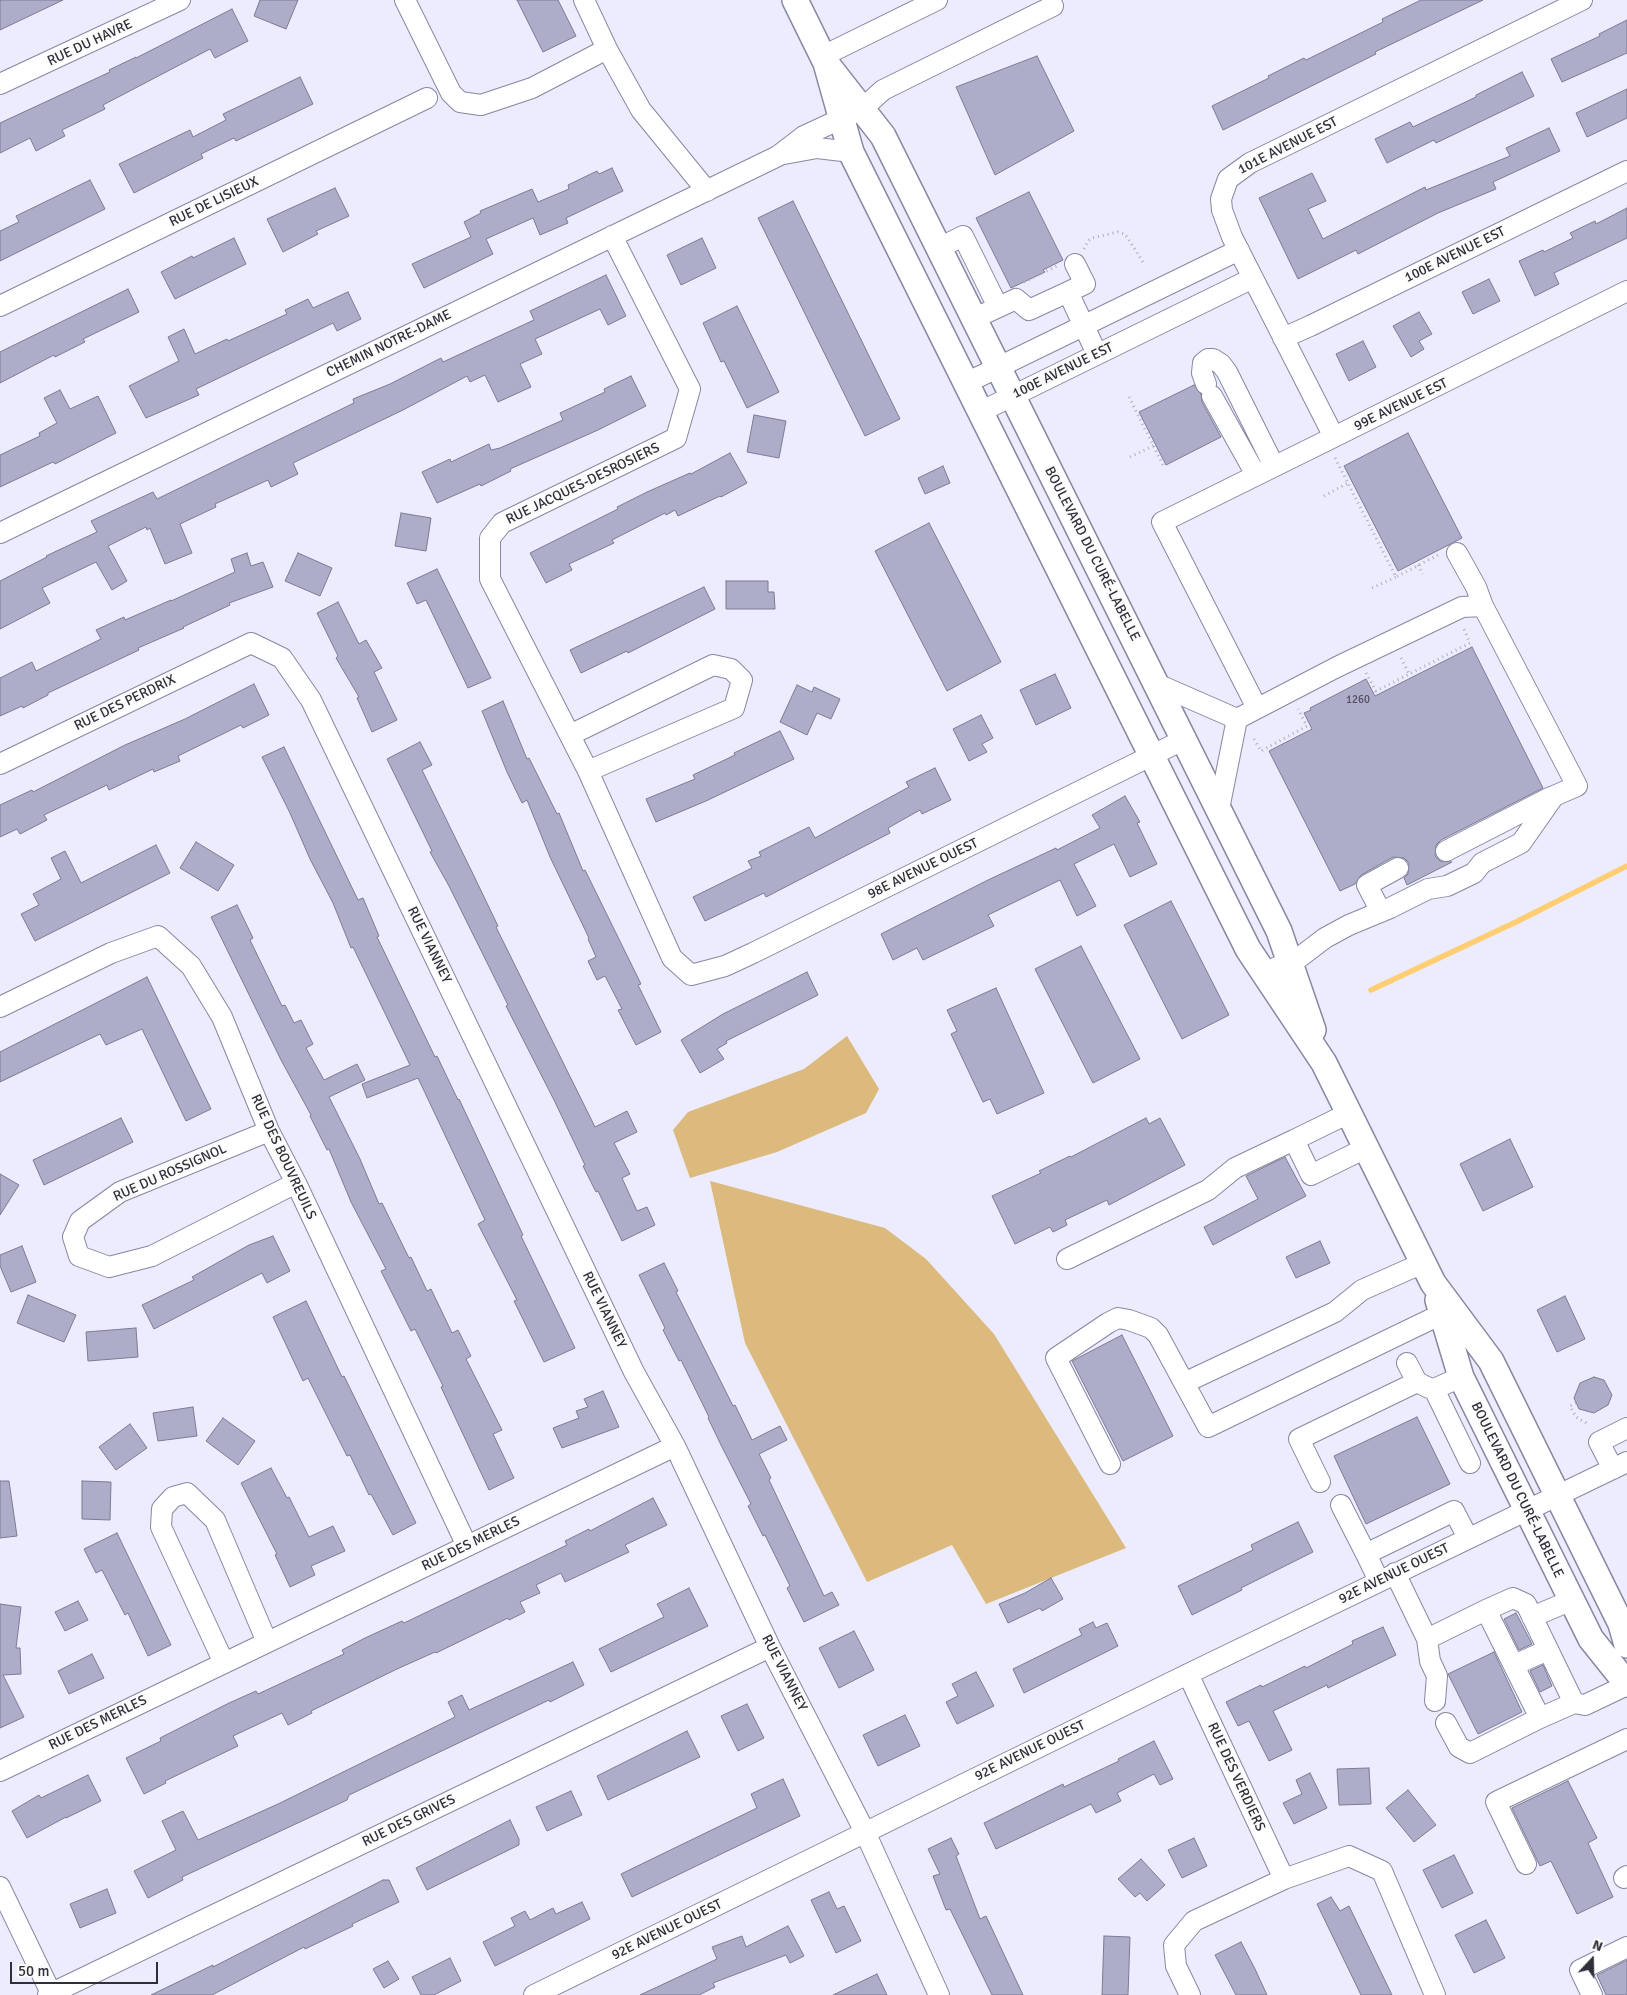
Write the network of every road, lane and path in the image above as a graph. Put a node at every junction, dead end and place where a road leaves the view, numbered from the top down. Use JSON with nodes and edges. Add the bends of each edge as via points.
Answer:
{"nodes":[{"id":1,"x":180,"y":0,"type":"edge"},
{"id":2,"x":405,"y":0,"type":"edge"},
{"id":3,"x":584,"y":0,"type":"edge"},
{"id":4,"x":795,"y":0,"type":"edge"},
{"id":5,"x":937,"y":0,"type":"edge"},
{"id":6,"x":1582,"y":0,"type":"edge"},
{"id":7,"x":1053,"y":6,"type":"dead end"},
{"id":8,"x":607,"y":49,"type":"junction"},
{"id":9,"x":825,"y":59,"type":"junction"},
{"id":10,"x":0,"y":84,"type":"edge"},
{"id":11,"x":428,"y":98,"type":"dead end"},
{"id":12,"x":852,"y":114,"type":"junction"},
{"id":13,"x":851,"y":152,"type":"junction"},
{"id":14,"x":778,"y":156,"type":"junction"},
{"id":15,"x":1627,"y":171,"type":"edge"},
{"id":16,"x":707,"y":190,"type":"junction"},
{"id":17,"x":612,"y":236,"type":"junction"},
{"id":18,"x":939,"y":248,"type":"junction"},
{"id":19,"x":1238,"y":250,"type":"junction"},
{"id":20,"x":1143,"y":262,"type":"dead end"},
{"id":21,"x":1069,"y":263,"type":"junction"},
{"id":22,"x":1253,"y":278,"type":"junction"},
{"id":23,"x":1022,"y":283,"type":"dead end"},
{"id":24,"x":1627,"y":291,"type":"edge"},
{"id":25,"x":1068,"y":292,"type":"junction"},
{"id":26,"x":0,"y":306,"type":"edge"},
{"id":27,"x":998,"y":307,"type":"junction"},
{"id":28,"x":973,"y":319,"type":"junction"},
{"id":29,"x":1084,"y":326,"type":"junction"},
{"id":30,"x":1283,"y":338,"type":"junction"},
{"id":31,"x":1097,"y":354,"type":"junction"},
{"id":32,"x":998,"y":368,"type":"junction"},
{"id":33,"x":966,"y":384,"type":"junction"},
{"id":34,"x":1012,"y":396,"type":"junction"},
{"id":35,"x":1129,"y":397,"type":"dead end"},
{"id":36,"x":980,"y":412,"type":"junction"},
{"id":37,"x":1154,"y":445,"type":"junction"},
{"id":38,"x":1333,"y":445,"type":"junction"},
{"id":39,"x":1130,"y":457,"type":"dead end"},
{"id":40,"x":1163,"y":465,"type":"dead end"},
{"id":41,"x":1265,"y":471,"type":"junction"},
{"id":42,"x":1348,"y":483,"type":"junction"},
{"id":43,"x":1324,"y":496,"type":"dead end"},
{"id":44,"x":0,"y":533,"type":"edge"},
{"id":45,"x":1448,"y":554,"type":"joint"},
{"id":46,"x":1418,"y":566,"type":"junction"},
{"id":47,"x":1423,"y":574,"type":"dead end"},
{"id":48,"x":1396,"y":577,"type":"junction"},
{"id":49,"x":1372,"y":588,"type":"dead end"},
{"id":50,"x":1483,"y":606,"type":"junction"},
{"id":51,"x":1462,"y":625,"type":"dead end"},
{"id":52,"x":251,"y":644,"type":"joint"},
{"id":53,"x":1359,"y":676,"type":"dead end"},
{"id":54,"x":1157,"y":684,"type":"junction"},
{"id":55,"x":1305,"y":705,"type":"dead end"},
{"id":56,"x":1257,"y":708,"type":"junction"},
{"id":57,"x":1237,"y":719,"type":"junction"},
{"id":58,"x":570,"y":735,"type":"junction"},
{"id":59,"x":1252,"y":736,"type":"dead end"},
{"id":60,"x":1185,"y":739,"type":"junction"},
{"id":61,"x":1152,"y":756,"type":"junction"},
{"id":62,"x":0,"y":764,"type":"edge"},
{"id":63,"x":588,"y":771,"type":"junction"},
{"id":64,"x":1554,"y":796,"type":"junction"},
{"id":65,"x":1219,"y":809,"type":"junction"},
{"id":66,"x":1446,"y":851,"type":"dead end"},
{"id":67,"x":1398,"y":868,"type":"dead end"},
{"id":68,"x":1381,"y":912,"type":"junction"},
{"id":69,"x":1290,"y":962,"type":"junction"},
{"id":70,"x":1264,"y":973,"type":"junction"},
{"id":71,"x":691,"y":975,"type":"joint"},
{"id":72,"x":0,"y":1007,"type":"edge"},
{"id":73,"x":1324,"y":1063,"type":"junction"},
{"id":74,"x":1349,"y":1114,"type":"junction"},
{"id":75,"x":269,"y":1131,"type":"junction"},
{"id":76,"x":1294,"y":1140,"type":"junction"},
{"id":77,"x":1366,"y":1148,"type":"junction"},
{"id":78,"x":296,"y":1183,"type":"junction"},
{"id":79,"x":1067,"y":1259,"type":"dead end"},
{"id":80,"x":1428,"y":1273,"type":"junction"},
{"id":81,"x":1447,"y":1311,"type":"junction"},
{"id":82,"x":1407,"y":1364,"type":"dead end"},
{"id":83,"x":1461,"y":1377,"type":"junction"},
{"id":84,"x":1184,"y":1383,"type":"junction"},
{"id":85,"x":1425,"y":1386,"type":"junction"},
{"id":86,"x":1576,"y":1403,"type":"dead end"},
{"id":87,"x":1586,"y":1423,"type":"dead end"},
{"id":88,"x":1627,"y":1428,"type":"edge"},
{"id":89,"x":675,"y":1446,"type":"junction"},
{"id":90,"x":1470,"y":1463,"type":"dead end"},
{"id":91,"x":1110,"y":1464,"type":"dead end"},
{"id":92,"x":1620,"y":1466,"type":"edge"},
{"id":93,"x":1320,"y":1482,"type":"dead end"},
{"id":94,"x":1558,"y":1496,"type":"junction"},
{"id":95,"x":1342,"y":1505,"type":"dead end"},
{"id":96,"x":1528,"y":1510,"type":"junction"},
{"id":97,"x":1468,"y":1538,"type":"junction"},
{"id":98,"x":467,"y":1546,"type":"junction"},
{"id":99,"x":1366,"y":1554,"type":"junction"},
{"id":100,"x":1387,"y":1577,"type":"junction"},
{"id":101,"x":1572,"y":1600,"type":"junction"},
{"id":102,"x":1486,"y":1610,"type":"junction"},
{"id":103,"x":1532,"y":1617,"type":"junction"},
{"id":104,"x":1428,"y":1639,"type":"junction"},
{"id":105,"x":267,"y":1642,"type":"junction"},
{"id":106,"x":1627,"y":1645,"type":"edge"},
{"id":107,"x":770,"y":1647,"type":"junction"},
{"id":108,"x":1548,"y":1650,"type":"junction"},
{"id":109,"x":224,"y":1663,"type":"junction"},
{"id":110,"x":1514,"y":1665,"type":"junction"},
{"id":111,"x":1188,"y":1674,"type":"junction"},
{"id":112,"x":1627,"y":1684,"type":"edge"},
{"id":113,"x":1435,"y":1702,"type":"dead end"},
{"id":114,"x":1574,"y":1703,"type":"junction"},
{"id":115,"x":1540,"y":1718,"type":"junction"},
{"id":116,"x":1446,"y":1723,"type":"dead end"},
{"id":117,"x":1627,"y":1739,"type":"edge"},
{"id":118,"x":0,"y":1771,"type":"edge"},
{"id":119,"x":865,"y":1832,"type":"junction"},
{"id":120,"x":1526,"y":1864,"type":"dead end"},
{"id":121,"x":1284,"y":1879,"type":"junction"},
{"id":122,"x":0,"y":1887,"type":"edge"},
{"id":123,"x":1627,"y":1947,"type":"edge"},
{"id":124,"x":50,"y":1994,"type":"edge"},
{"id":125,"x":534,"y":1995,"type":"edge"},
{"id":126,"x":939,"y":1995,"type":"edge"},
{"id":127,"x":1190,"y":1995,"type":"edge"},
{"id":128,"x":1435,"y":1995,"type":"edge"},
{"id":129,"x":1592,"y":1995,"type":"edge"}],
"edges":[{"from":1,"to":10,"type":"street","name":"RUE DU HAVRE"},
{"from":2,"to":8,"type":"street","via":[[450,93],[460,102],[481,105],[532,88]]},
{"from":3,"to":8,"type":"street"},
{"from":4,"to":9,"type":"main road","name":"BOULEVARD DU CURÉ-LABELLE"},
{"from":5,"to":9,"type":"street"},
{"from":6,"to":19,"type":"street","name":"101E AVENUE EST","via":[[1250,163],[1231,176],[1222,192],[1221,205]]},
{"from":7,"to":12,"type":"street","name":"CHEMIN NOTRE-DAME","via":[[883,90]]},
{"from":8,"to":16,"type":"street","via":[[641,110]]},
{"from":9,"to":12,"type":"main road","name":"BOULEVARD DU CURÉ-LABELLE"},
{"from":11,"to":26,"type":"street","name":"RUE DE LISIEUX"},
{"from":12,"to":13,"type":"main road","name":"BOULEVARD DU CURÉ-LABELLE"},
{"from":12,"to":14,"type":"street","name":"CHEMIN NOTRE-DAME","via":[[804,136]]},
{"from":12,"to":18,"type":"main road","name":"BOULEVARD DU CURÉ-LABELLE","via":[[883,136]]},
{"from":13,"to":14,"type":"street","name":"CHEMIN NOTRE-DAME","via":[[817,148]]},
{"from":13,"to":33,"type":"main road","name":"BOULEVARD DU CURÉ-LABELLE"},
{"from":14,"to":16,"type":"street","name":"CHEMIN NOTRE-DAME"},
{"from":15,"to":30,"type":"street","name":"100E AVENUE EST"},
{"from":16,"to":17,"type":"street","name":"CHEMIN NOTRE-DAME"},
{"from":17,"to":44,"type":"street","name":"CHEMIN NOTRE-DAME"},
{"from":17,"to":58,"type":"street","name":"RUE JACQUES-DESROSIERS","via":[[690,389],[676,438],[502,523],[490,538],[490,579]]},
{"from":18,"to":27,"type":"street","via":[[963,236]]},
{"from":18,"to":28,"type":"main road","name":"BOULEVARD DU CURÉ-LABELLE"},
{"from":19,"to":22,"type":"street","name":"101E AVENUE EST"},
{"from":19,"to":29,"type":"street"},
{"from":20,"to":21,"type":"path","via":[[1125,234],[1118,232],[1098,235],[1088,241]]},
{"from":21,"to":23,"type":"path"},
{"from":21,"to":25,"type":"street","via":[[1085,284]]},
{"from":22,"to":30,"type":"street"},
{"from":22,"to":31,"type":"street","name":"100E AVENUE EST"},
{"from":24,"to":38,"type":"street","name":"99E AVENUE EST"},
{"from":25,"to":27,"type":"street","via":[[1029,310],[1016,299]]},
{"from":25,"to":29,"type":"street"},
{"from":27,"to":28,"type":"street"},
{"from":28,"to":32,"type":"main road","name":"BOULEVARD DU CURÉ-LABELLE"},
{"from":29,"to":31,"type":"street"},
{"from":29,"to":32,"type":"street"},
{"from":30,"to":38,"type":"street"},
{"from":31,"to":34,"type":"street","name":"100E AVENUE EST"},
{"from":32,"to":33,"type":"street"},
{"from":32,"to":34,"type":"main road","name":"BOULEVARD DU CURÉ-LABELLE"},
{"from":33,"to":36,"type":"main road","name":"BOULEVARD DU CURÉ-LABELLE"},
{"from":34,"to":36,"type":"street","name":"100E AVENUE EST"},
{"from":34,"to":54,"type":"main road","name":"BOULEVARD DU CURÉ-LABELLE"},
{"from":35,"to":37,"type":"path"},
{"from":36,"to":61,"type":"main road","name":"BOULEVARD DU CURÉ-LABELLE"},
{"from":37,"to":39,"type":"path"},
{"from":37,"to":40,"type":"path"},
{"from":38,"to":41,"type":"street","name":"99E AVENUE EST"},
{"from":38,"to":42,"type":"path"},
{"from":41,"to":41,"type":"street","via":[[1209,390],[1202,372],[1205,360],[1217,360],[1226,372]]},
{"from":41,"to":56,"type":"street","name":"99E AVENUE EST","via":[[1162,522]]},
{"from":42,"to":43,"type":"path"},
{"from":42,"to":48,"type":"path","via":[[1384,548]]},
{"from":45,"to":46,"type":"path"},
{"from":45,"to":50,"type":"street","via":[[1476,587]]},
{"from":46,"to":47,"type":"path"},
{"from":46,"to":48,"type":"path"},
{"from":48,"to":49,"type":"path"},
{"from":50,"to":56,"type":"street","via":[[1456,608]]},
{"from":50,"to":64,"type":"street","via":[[1577,786]]},
{"from":51,"to":53,"type":"path","via":[[1470,643],[1376,691],[1366,673]]},
{"from":52,"to":62,"type":"street","name":"RUE DES PERDRIX"},
{"from":52,"to":89,"type":"street","name":"RUE VIANNEY","via":[[282,658],[311,700],[634,1372]]},
{"from":54,"to":57,"type":"street"},
{"from":54,"to":60,"type":"main road","name":"BOULEVARD DU CURÉ-LABELLE"},
{"from":55,"to":59,"type":"path","via":[[1297,709],[1307,726],[1261,751]]},
{"from":56,"to":57,"type":"street"},
{"from":57,"to":65,"type":"street"},
{"from":58,"to":63,"type":"street","name":"RUE JACQUES-DESROSIERS"},
{"from":58,"to":63,"type":"street","via":[[713,665],[730,669],[742,680],[734,708]]},
{"from":60,"to":61,"type":"street"},
{"from":60,"to":65,"type":"main road","name":"BOULEVARD DU CURÉ-LABELLE"},
{"from":61,"to":70,"type":"main road","name":"BOULEVARD DU CURÉ-LABELLE","via":[[1248,949]]},
{"from":61,"to":71,"type":"street","name":"98E AVENUE OUEST","via":[[753,953],[725,966]]},
{"from":63,"to":71,"type":"street","name":"RUE JACQUES-DESROSIERS","via":[[672,958]]},
{"from":64,"to":66,"type":"street"},
{"from":64,"to":68,"type":"street","via":[[1521,843],[1482,863],[1474,873],[1447,886],[1428,889]]},
{"from":65,"to":69,"type":"main road","name":"BOULEVARD DU CURÉ-LABELLE","via":[[1280,931]]},
{"from":67,"to":68,"type":"street","via":[[1367,884]]},
{"from":68,"to":69,"type":"street","via":[[1333,934]]},
{"from":69,"to":70,"type":"street"},
{"from":69,"to":73,"type":"main road","name":"BOULEVARD DU CURÉ-LABELLE"},
{"from":70,"to":73,"type":"main road","name":"BOULEVARD DU CURÉ-LABELLE"},
{"from":72,"to":75,"type":"street","name":"RUE DES BOUVREUILS","via":[[110,953],[158,936],[191,966],[222,1017]]},
{"from":73,"to":74,"type":"main road","name":"BOULEVARD DU CURÉ-LABELLE"},
{"from":74,"to":76,"type":"street"},
{"from":74,"to":77,"type":"main road","name":"BOULEVARD DU CURÉ-LABELLE"},
{"from":75,"to":78,"type":"street","name":"RUE DES BOUVREUILS"},
{"from":75,"to":78,"type":"street","name":"RUE DU ROSSIGNOL","via":[[120,1192],[80,1221],[73,1237],[79,1256],[109,1268],[152,1256]]},
{"from":76,"to":77,"type":"street","via":[[1311,1175]]},
{"from":76,"to":79,"type":"street","via":[[1235,1168],[1208,1190]]},
{"from":77,"to":80,"type":"main road","name":"BOULEVARD DU CURÉ-LABELLE"},
{"from":78,"to":98,"type":"street","name":"RUE DES BOUVREUILS"},
{"from":80,"to":81,"type":"main road","name":"BOULEVARD DU CURÉ-LABELLE"},
{"from":80,"to":84,"type":"street","via":[[1362,1290],[1335,1312]]},
{"from":81,"to":83,"type":"main road","name":"BOULEVARD DU CURÉ-LABELLE"},
{"from":81,"to":84,"type":"street","via":[[1208,1427]]},
{"from":81,"to":94,"type":"main road","name":"BOULEVARD DU CURÉ-LABELLE","via":[[1491,1361]]},
{"from":82,"to":85,"type":"street"},
{"from":83,"to":85,"type":"street"},
{"from":83,"to":96,"type":"main road","name":"BOULEVARD DU CURÉ-LABELLE"},
{"from":84,"to":91,"type":"street","via":[[1158,1335],[1151,1328],[1129,1320],[1118,1318],[1108,1323],[1056,1358]]},
{"from":85,"to":90,"type":"street"},
{"from":85,"to":93,"type":"street","via":[[1299,1439]]},
{"from":86,"to":87,"type":"path","via":[[1570,1406],[1576,1417]]},
{"from":88,"to":92,"type":"street","via":[[1599,1442]]},
{"from":89,"to":98,"type":"street","name":"RUE DES MERLES"},
{"from":89,"to":107,"type":"street","name":"RUE VIANNEY"},
{"from":92,"to":94,"type":"street","name":"92E AVENUE OUEST"},
{"from":94,"to":96,"type":"street","name":"92E AVENUE OUEST"},
{"from":94,"to":106,"type":"main road","name":"BOULEVARD DU CURÉ-LABELLE","via":[[1621,1624]]},
{"from":95,"to":99,"type":"street"},
{"from":96,"to":97,"type":"street","name":"92E AVENUE OUEST"},
{"from":96,"to":101,"type":"main road","name":"BOULEVARD DU CURÉ-LABELLE"},
{"from":97,"to":99,"type":"street","via":[[1454,1511]]},
{"from":97,"to":100,"type":"street","name":"92E AVENUE OUEST"},
{"from":98,"to":105,"type":"street","name":"RUE DES MERLES"},
{"from":99,"to":100,"type":"street"},
{"from":100,"to":104,"type":"street"},
{"from":100,"to":111,"type":"street","name":"92E AVENUE OUEST"},
{"from":101,"to":103,"type":"street"},
{"from":101,"to":112,"type":"main road","name":"BOULEVARD DU CURÉ-LABELLE","via":[[1591,1639]]},
{"from":102,"to":103,"type":"street","via":[[1512,1598],[1526,1604]]},
{"from":102,"to":104,"type":"street"},
{"from":102,"to":110,"type":"street"},
{"from":103,"to":108,"type":"street"},
{"from":104,"to":113,"type":"street","via":[[1430,1661],[1437,1676]]},
{"from":105,"to":109,"type":"street","name":"RUE DES MERLES"},
{"from":105,"to":109,"type":"street","via":[[215,1520],[188,1493],[173,1497],[162,1509],[161,1527]]},
{"from":107,"to":119,"type":"street","name":"RUE VIANNEY"},
{"from":107,"to":124,"type":"street","name":"RUE DES GRIVES"},
{"from":108,"to":110,"type":"street"},
{"from":108,"to":114,"type":"street"},
{"from":109,"to":118,"type":"street","name":"RUE DES MERLES"},
{"from":110,"to":115,"type":"street"},
{"from":111,"to":119,"type":"street","name":"92E AVENUE OUEST"},
{"from":111,"to":121,"type":"street","name":"RUE DES VERDIERS"},
{"from":112,"to":114,"type":"street","via":[[1585,1705]]},
{"from":114,"to":115,"type":"street"},
{"from":115,"to":116,"type":"street","via":[[1470,1753],[1459,1747]]},
{"from":117,"to":120,"type":"street","via":[[1496,1802]]},
{"from":119,"to":125,"type":"street","name":"92E AVENUE OUEST"},
{"from":119,"to":126,"type":"street","name":"RUE VIANNEY"},
{"from":121,"to":127,"type":"street","via":[[1194,1920],[1174,1945],[1176,1966]]},
{"from":121,"to":128,"type":"street","via":[[1349,1856],[1382,1871]]},
{"from":122,"to":124,"type":"street"},
{"from":123,"to":129,"type":"street","via":[[1580,1970]]}]}
